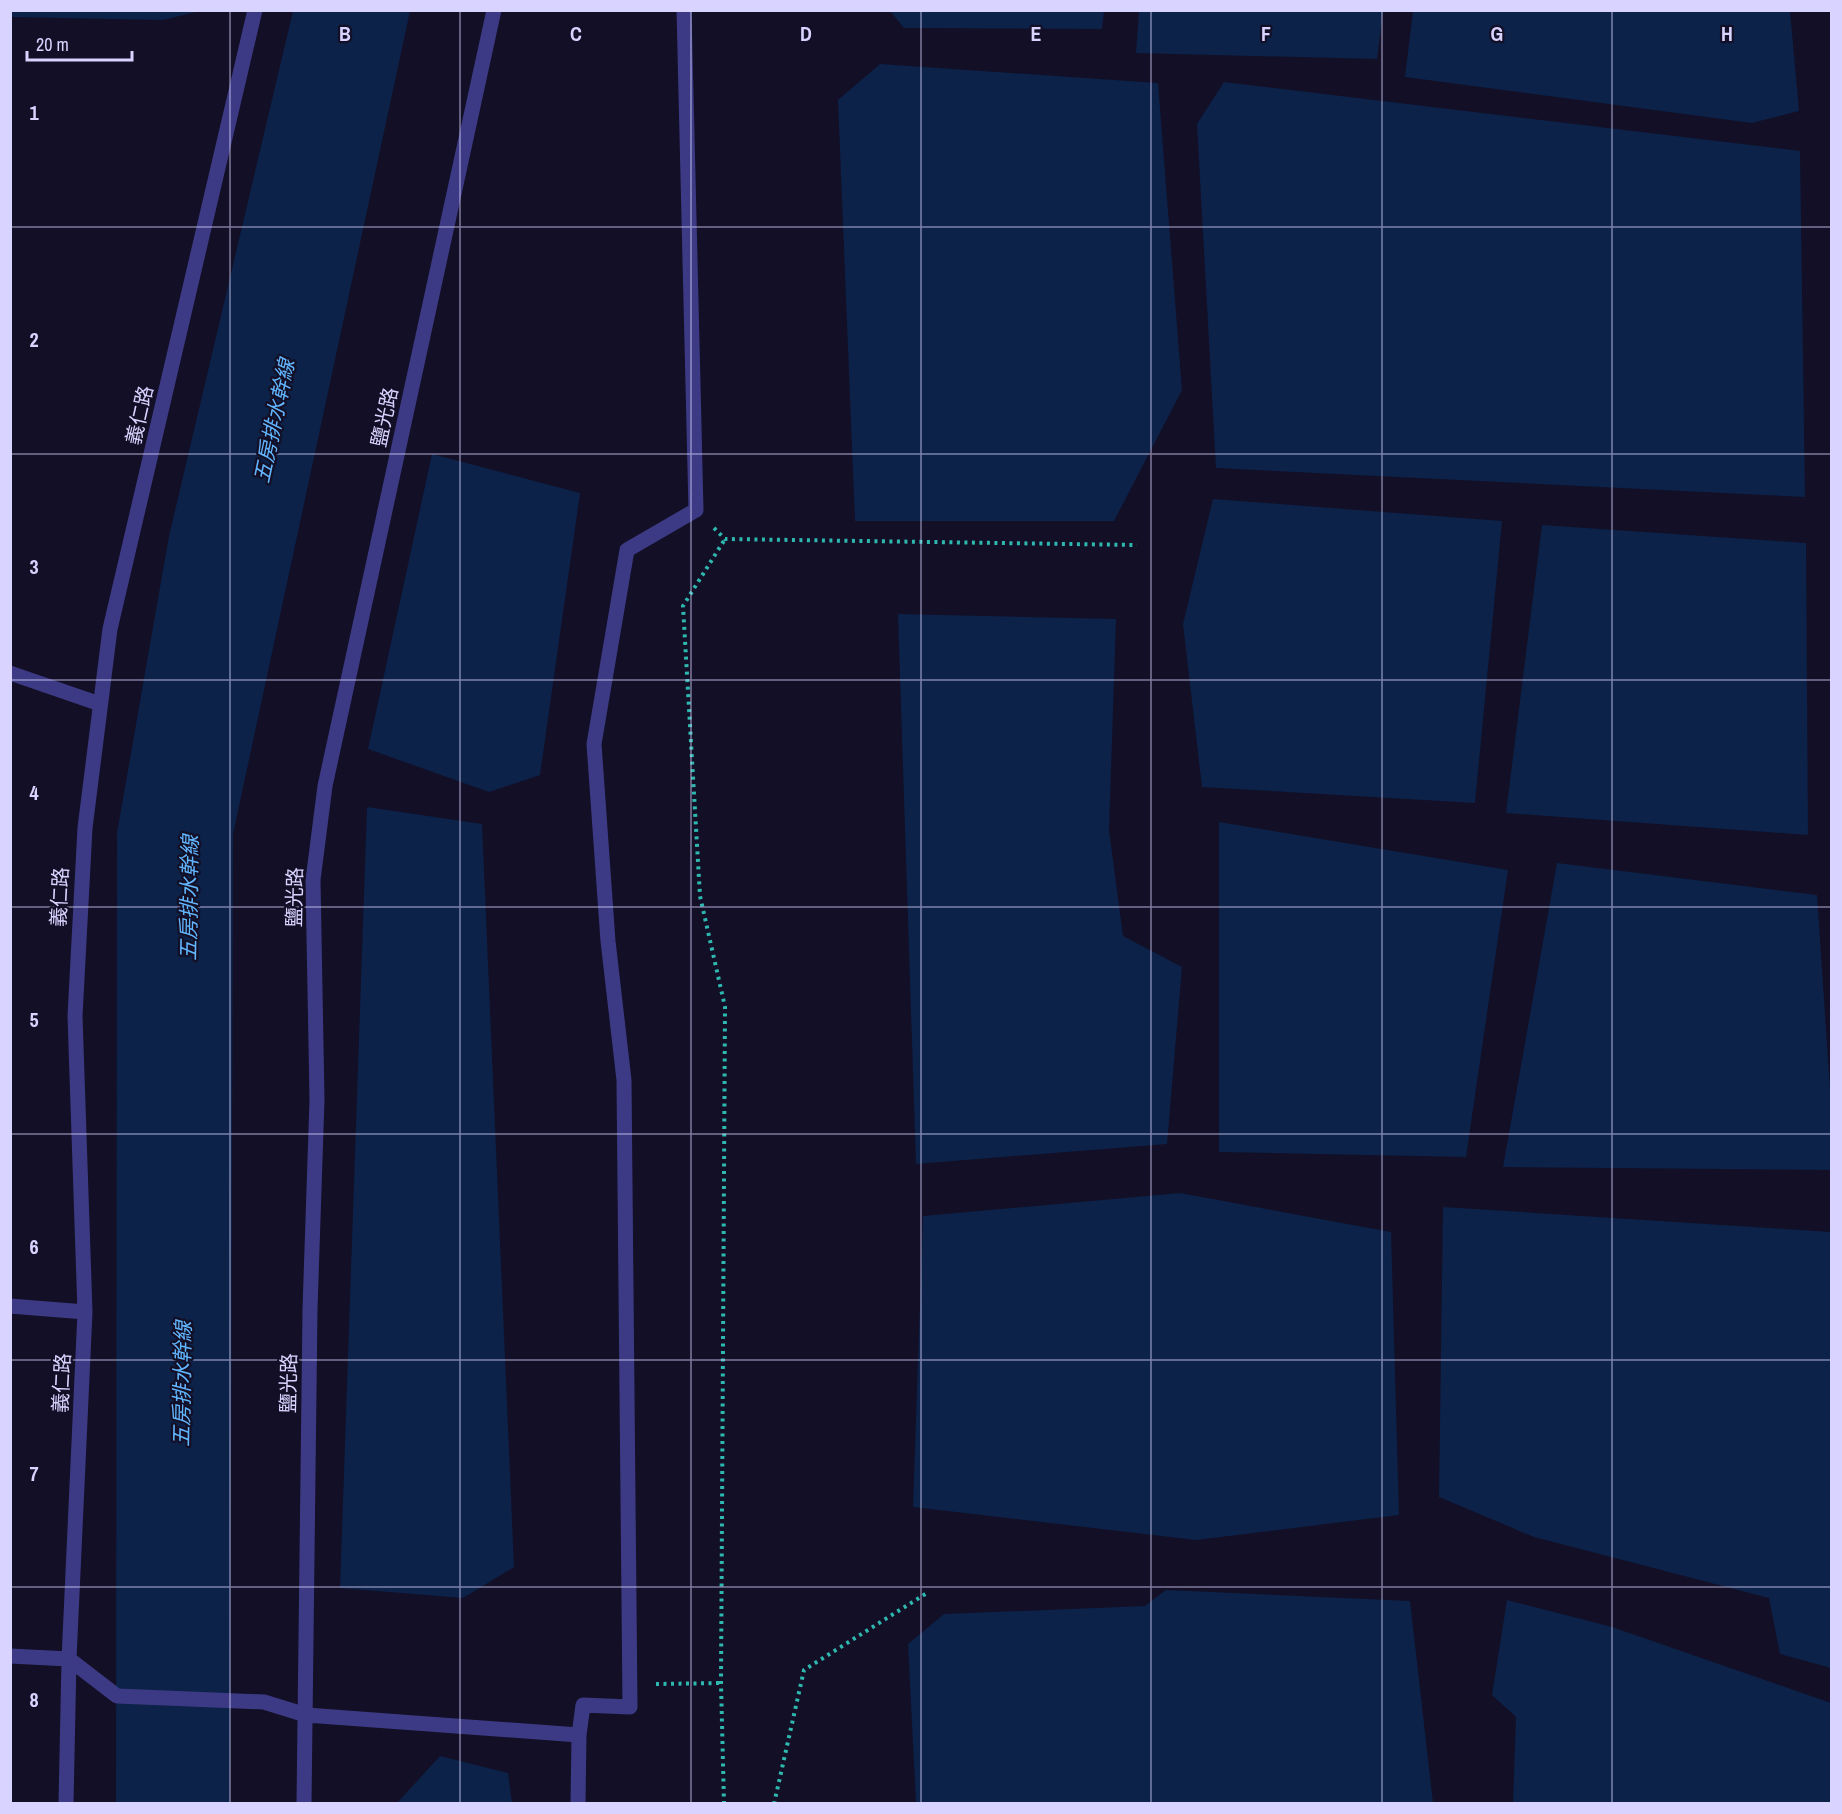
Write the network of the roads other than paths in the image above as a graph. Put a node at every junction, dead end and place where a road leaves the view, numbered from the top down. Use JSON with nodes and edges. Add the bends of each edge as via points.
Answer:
{"nodes":[{"id":1,"x":255,"y":10,"type":"edge"},
{"id":2,"x":494,"y":10,"type":"edge"},
{"id":3,"x":684,"y":10,"type":"edge"},
{"id":4,"x":10,"y":673,"type":"edge"},
{"id":5,"x":100,"y":705,"type":"junction"},
{"id":6,"x":10,"y":1306,"type":"edge"},
{"id":7,"x":85,"y":1312,"type":"junction"},
{"id":8,"x":10,"y":1656,"type":"edge"},
{"id":9,"x":69,"y":1659,"type":"junction"},
{"id":10,"x":306,"y":1715,"type":"junction"},
{"id":11,"x":579,"y":1736,"type":"junction"},
{"id":12,"x":66,"y":1803,"type":"edge"},
{"id":13,"x":304,"y":1803,"type":"edge"},
{"id":14,"x":578,"y":1803,"type":"edge"}],
"edges":[{"from":1,"to":5,"type":"street","name":"義仁路","via":[[110,629]]},
{"from":2,"to":10,"type":"street","name":"鹽光路","via":[[324,786],[313,880],[317,1100],[310,1309]]},
{"from":3,"to":11,"type":"street","via":[[696,510],[627,550],[594,744],[608,941],[624,1080],[630,1707],[583,1705]]},
{"from":4,"to":5,"type":"street"},
{"from":5,"to":7,"type":"street","name":"義仁路","via":[[85,828],[75,1016]]},
{"from":6,"to":7,"type":"street"},
{"from":7,"to":9,"type":"street","name":"義仁路"},
{"from":8,"to":9,"type":"street"},
{"from":9,"to":10,"type":"street","via":[[117,1696],[264,1702]]},
{"from":9,"to":12,"type":"street","name":"義仁路"},
{"from":10,"to":11,"type":"street"},
{"from":10,"to":13,"type":"street","name":"鹽光路"},
{"from":11,"to":14,"type":"street"}]}
